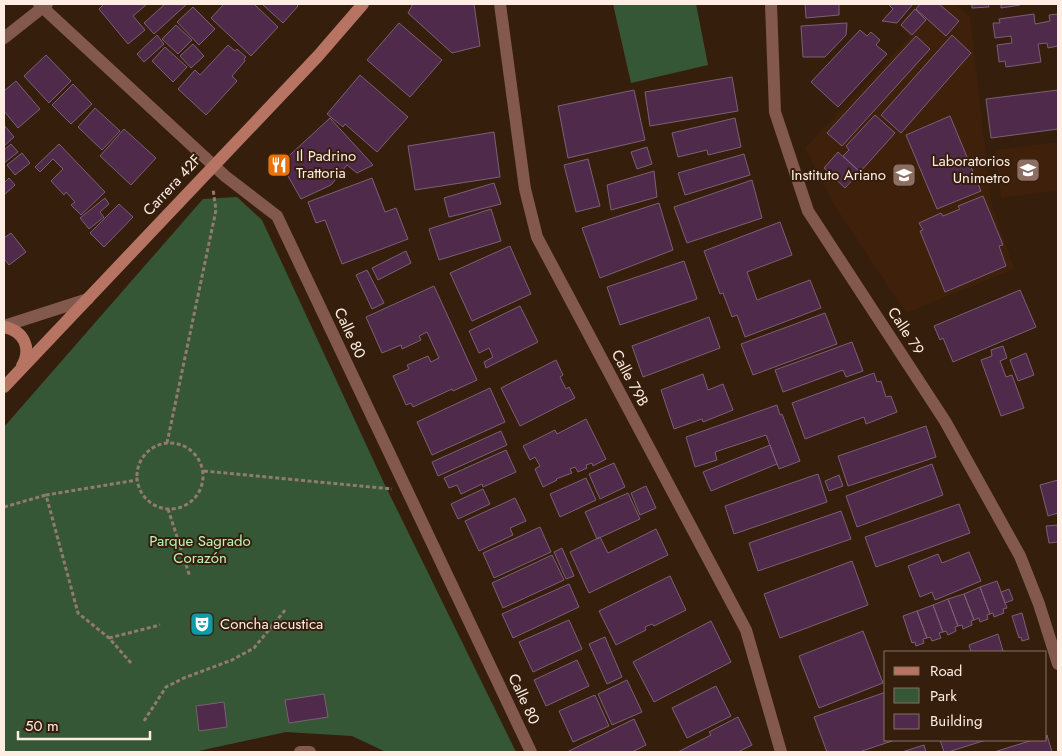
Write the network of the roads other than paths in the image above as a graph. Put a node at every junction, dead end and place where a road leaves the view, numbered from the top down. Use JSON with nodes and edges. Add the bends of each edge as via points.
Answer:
{"nodes":[{"id":1,"x":363,"y":4,"type":"edge"},
{"id":2,"x":500,"y":4,"type":"edge"},
{"id":3,"x":771,"y":4,"type":"edge"},
{"id":4,"x":43,"y":5,"type":"edge"},
{"id":5,"x":4,"y":38,"type":"edge"},
{"id":6,"x":213,"y":165,"type":"junction"},
{"id":7,"x":88,"y":299,"type":"junction"},
{"id":8,"x":4,"y":326,"type":"edge"},
{"id":9,"x":21,"y":368,"type":"junction"},
{"id":10,"x":4,"y":387,"type":"edge"},
{"id":11,"x":1058,"y":664,"type":"edge"},
{"id":12,"x":300,"y":752,"type":"edge"},
{"id":13,"x":310,"y":752,"type":"edge"},
{"id":14,"x":531,"y":752,"type":"edge"},
{"id":15,"x":780,"y":752,"type":"edge"}],
"edges":[{"from":1,"to":6,"type":"main road","name":"Carrera 42F","via":[[318,56]]},
{"from":2,"to":15,"type":"street","name":"Calle 79B","via":[[525,189],[537,237],[746,630]]},
{"from":3,"to":11,"type":"street","name":"Calle 79","via":[[775,112],[808,211],[945,421],[1016,548],[1039,604]]},
{"from":4,"to":5,"type":"street"},
{"from":4,"to":6,"type":"street","name":"Calle 80"},
{"from":6,"to":7,"type":"main road","name":"Carrera 42F"},
{"from":6,"to":14,"type":"street","name":"Calle 80","via":[[277,216]]},
{"from":7,"to":8,"type":"street"},
{"from":7,"to":9,"type":"main road","name":"Carrera 42F"},
{"from":8,"to":9,"type":"main road","via":[[22,336],[27,346]]},
{"from":9,"to":10,"type":"main road","name":"Carrera 42F"},
{"from":12,"to":13,"type":"street"}]}
